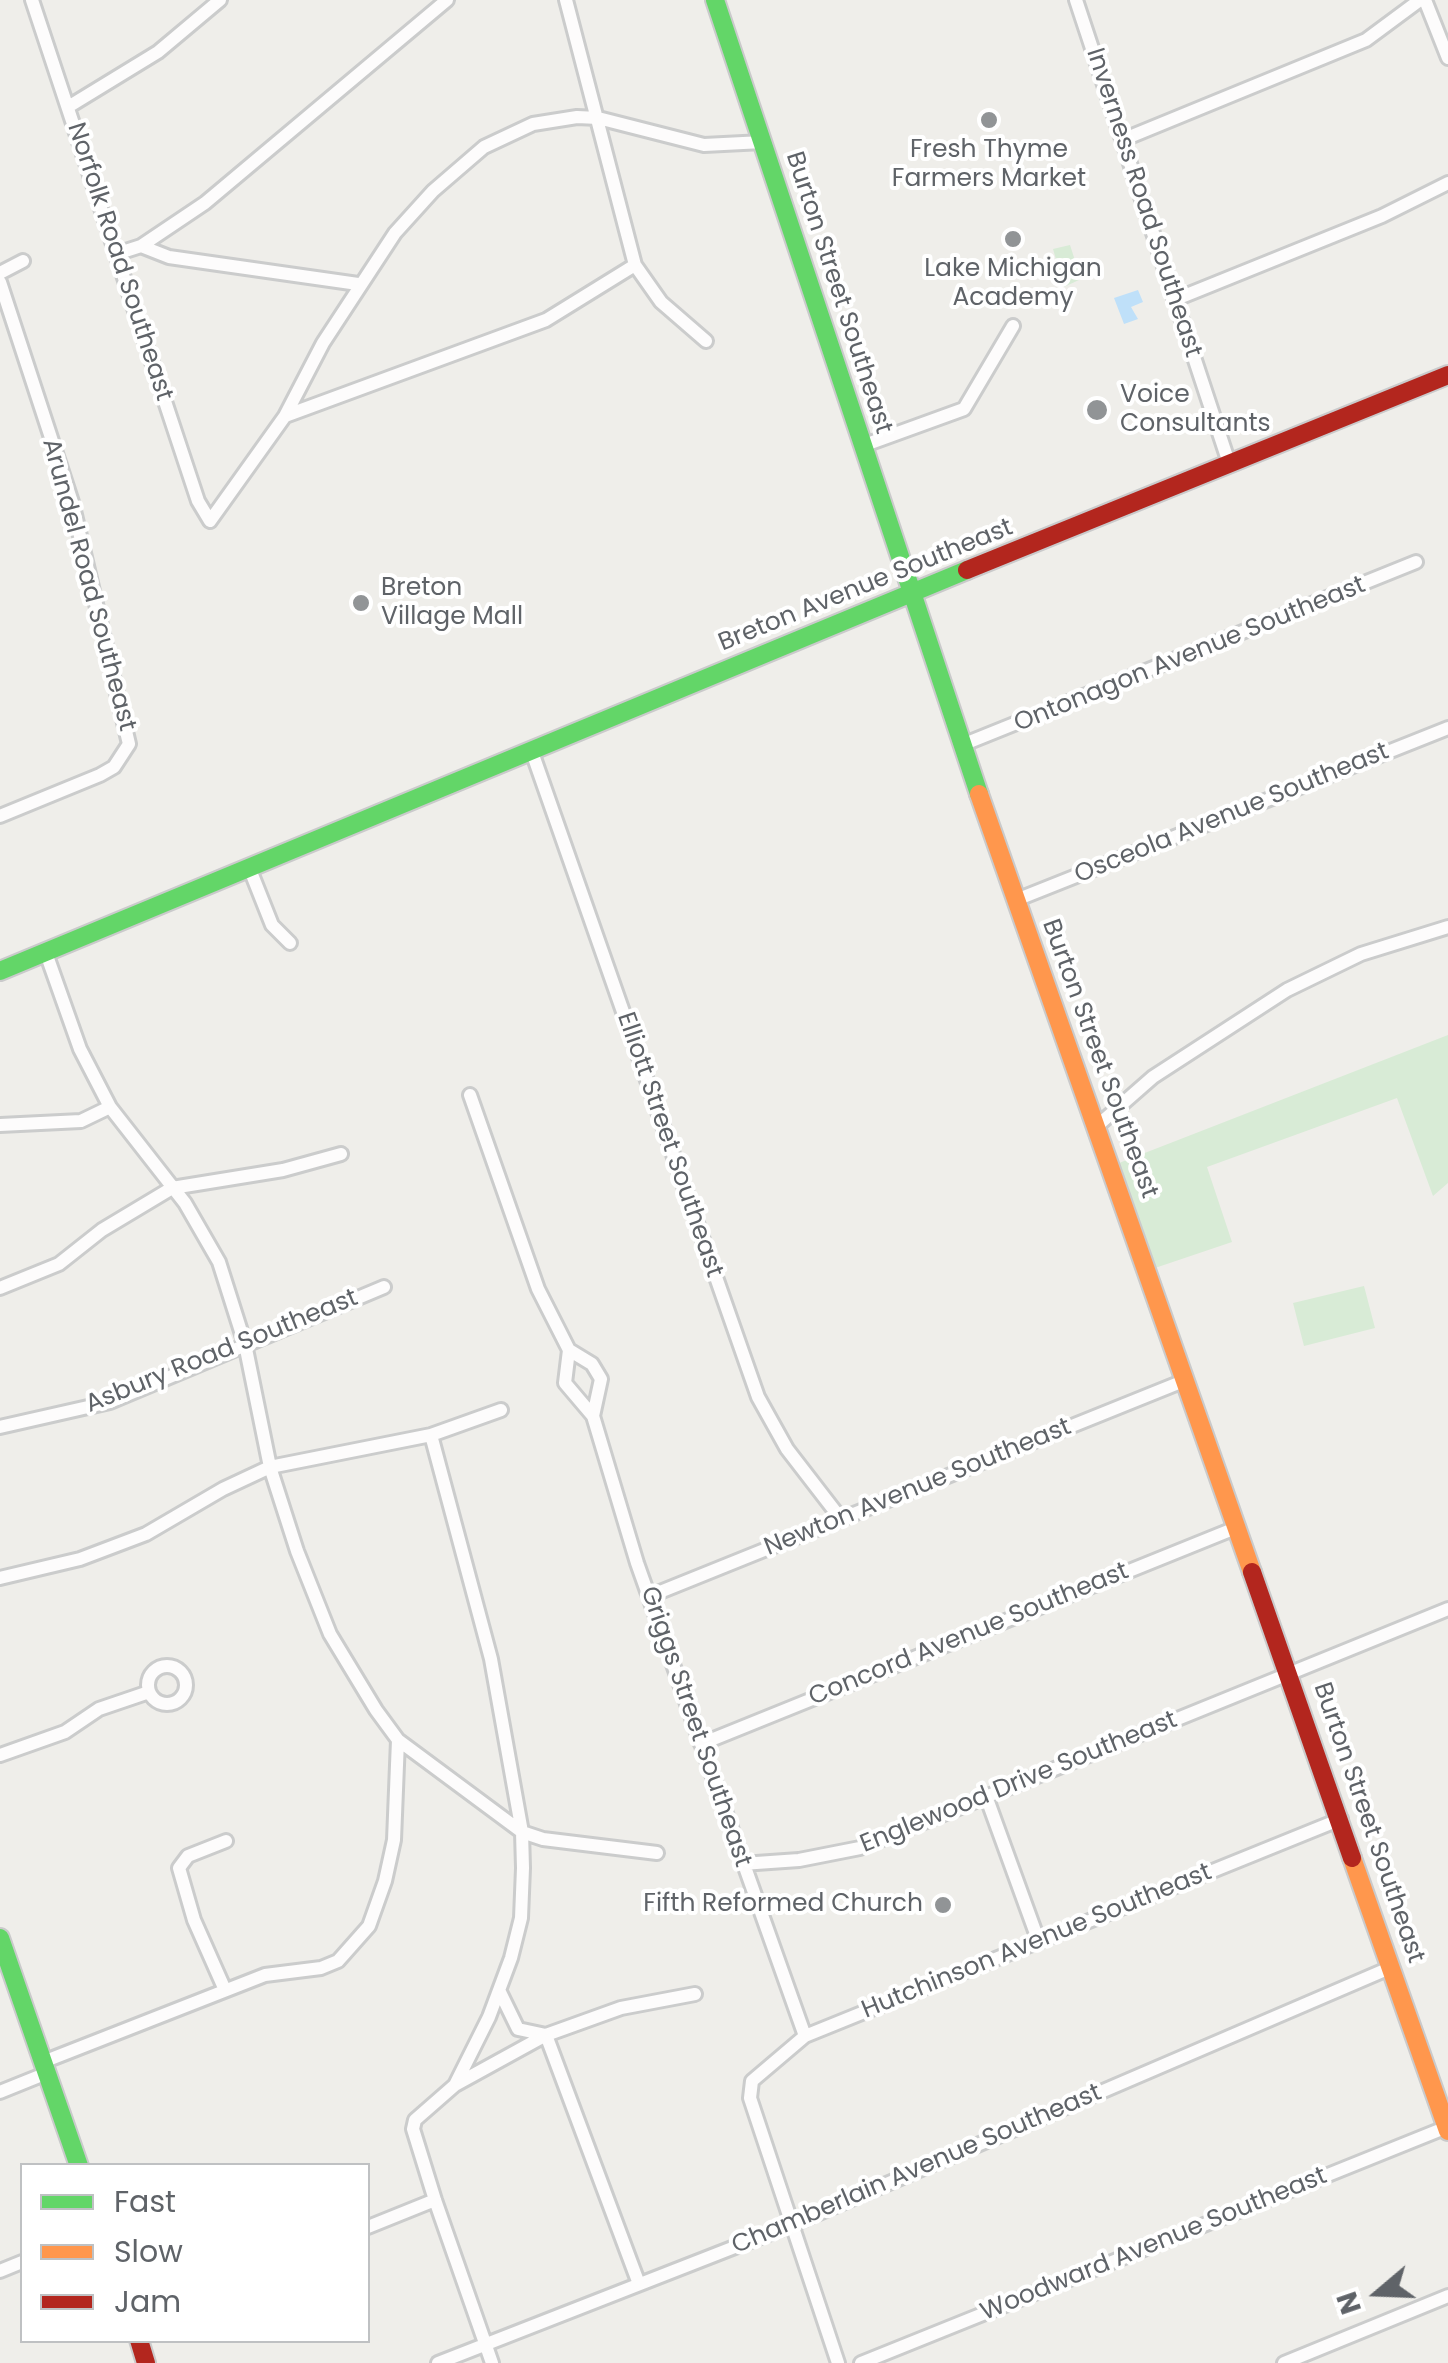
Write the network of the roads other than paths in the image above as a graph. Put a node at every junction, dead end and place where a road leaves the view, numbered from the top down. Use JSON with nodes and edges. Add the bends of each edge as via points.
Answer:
{"nodes":[{"id":1,"x":32,"y":0,"type":"edge"},
{"id":2,"x":220,"y":0,"type":"edge"},
{"id":3,"x":447,"y":0,"type":"edge"},
{"id":4,"x":566,"y":0,"type":"edge"},
{"id":5,"x":715,"y":0,"type":"edge"},
{"id":6,"x":1076,"y":0,"type":"edge"},
{"id":7,"x":1422,"y":0,"type":"edge"},
{"id":8,"x":1448,"y":58,"type":"edge"},
{"id":9,"x":68,"y":107,"type":"junction"},
{"id":10,"x":598,"y":118,"type":"junction"},
{"id":11,"x":1122,"y":140,"type":"junction"},
{"id":12,"x":762,"y":142,"type":"junction"},
{"id":13,"x":1448,"y":183,"type":"edge"},
{"id":14,"x":141,"y":246,"type":"junction"},
{"id":15,"x":116,"y":254,"type":"junction"},
{"id":16,"x":23,"y":261,"type":"dead end"},
{"id":17,"x":635,"y":265,"type":"junction"},
{"id":18,"x":0,"y":273,"type":"edge"},
{"id":19,"x":0,"y":282,"type":"edge"},
{"id":20,"x":358,"y":284,"type":"junction"},
{"id":21,"x":1174,"y":300,"type":"junction"},
{"id":22,"x":1012,"y":326,"type":"dead end"},
{"id":23,"x":706,"y":340,"type":"dead end"},
{"id":24,"x":1448,"y":375,"type":"edge"},
{"id":25,"x":285,"y":416,"type":"junction"},
{"id":26,"x":862,"y":446,"type":"junction"},
{"id":27,"x":1229,"y":463,"type":"junction"},
{"id":28,"x":1416,"y":562,"type":"dead end"},
{"id":29,"x":910,"y":594,"type":"junction"},
{"id":30,"x":1448,"y":728,"type":"edge"},
{"id":31,"x":962,"y":745,"type":"junction"},
{"id":32,"x":532,"y":752,"type":"junction"},
{"id":33,"x":0,"y":816,"type":"edge"},
{"id":34,"x":250,"y":867,"type":"junction"},
{"id":35,"x":1016,"y":900,"type":"junction"},
{"id":36,"x":1448,"y":927,"type":"edge"},
{"id":37,"x":290,"y":943,"type":"dead end"},
{"id":38,"x":46,"y":953,"type":"junction"},
{"id":39,"x":0,"y":971,"type":"edge"},
{"id":40,"x":470,"y":1095,"type":"dead end"},
{"id":41,"x":110,"y":1107,"type":"junction"},
{"id":42,"x":0,"y":1125,"type":"edge"},
{"id":43,"x":1096,"y":1126,"type":"junction"},
{"id":44,"x":341,"y":1154,"type":"dead end"},
{"id":45,"x":172,"y":1188,"type":"junction"},
{"id":46,"x":384,"y":1287,"type":"dead end"},
{"id":47,"x":0,"y":1288,"type":"edge"},
{"id":48,"x":245,"y":1344,"type":"junction"},
{"id":49,"x":569,"y":1350,"type":"junction"},
{"id":50,"x":1186,"y":1380,"type":"junction"},
{"id":51,"x":502,"y":1410,"type":"dead end"},
{"id":52,"x":593,"y":1416,"type":"junction"},
{"id":53,"x":0,"y":1427,"type":"edge"},
{"id":54,"x":431,"y":1435,"type":"junction"},
{"id":55,"x":270,"y":1467,"type":"junction"},
{"id":56,"x":842,"y":1519,"type":"junction"},
{"id":57,"x":1238,"y":1527,"type":"junction"},
{"id":58,"x":0,"y":1578,"type":"edge"},
{"id":59,"x":650,"y":1596,"type":"junction"},
{"id":60,"x":1448,"y":1609,"type":"edge"},
{"id":61,"x":1289,"y":1674,"type":"junction"},
{"id":62,"x":149,"y":1692,"type":"dead end"},
{"id":63,"x":398,"y":1740,"type":"junction"},
{"id":64,"x":701,"y":1744,"type":"junction"},
{"id":65,"x":0,"y":1755,"type":"edge"},
{"id":66,"x":986,"y":1796,"type":"junction"},
{"id":67,"x":1341,"y":1819,"type":"junction"},
{"id":68,"x":522,"y":1832,"type":"junction"},
{"id":69,"x":226,"y":1841,"type":"dead end"},
{"id":70,"x":658,"y":1853,"type":"dead end"},
{"id":71,"x":742,"y":1864,"type":"junction"},
{"id":72,"x":0,"y":1938,"type":"edge"},
{"id":73,"x":1038,"y":1942,"type":"junction"},
{"id":74,"x":1392,"y":1966,"type":"junction"},
{"id":75,"x":226,"y":1990,"type":"junction"},
{"id":76,"x":500,"y":1992,"type":"junction"},
{"id":77,"x":695,"y":1994,"type":"dead end"},
{"id":78,"x":546,"y":2035,"type":"junction"},
{"id":79,"x":805,"y":2036,"type":"junction"},
{"id":80,"x":45,"y":2067,"type":"junction"},
{"id":81,"x":455,"y":2085,"type":"junction"},
{"id":82,"x":0,"y":2092,"type":"edge"},
{"id":83,"x":1447,"y":2129,"type":"edge"},
{"id":84,"x":77,"y":2163,"type":"edge"},
{"id":85,"x":435,"y":2200,"type":"junction"},
{"id":86,"x":791,"y":2225,"type":"junction"},
{"id":87,"x":370,"y":2226,"type":"edge"},
{"id":88,"x":638,"y":2284,"type":"junction"},
{"id":89,"x":1448,"y":2296,"type":"edge"},
{"id":90,"x":486,"y":2344,"type":"junction"},
{"id":91,"x":438,"y":2363,"type":"edge"},
{"id":92,"x":492,"y":2363,"type":"edge"},
{"id":93,"x":838,"y":2363,"type":"edge"},
{"id":94,"x":861,"y":2363,"type":"edge"},
{"id":95,"x":1284,"y":2363,"type":"edge"}],
"edges":[{"from":1,"to":9,"type":"street","name":"Norfolk Road Southeast"},
{"from":2,"to":9,"type":"street","via":[[158,52]]},
{"from":3,"to":14,"type":"street","via":[[204,203]]},
{"from":4,"to":10,"type":"street"},
{"from":5,"to":12,"type":"main road","name":"Burton Street Southeast"},
{"from":6,"to":11,"type":"street","name":"Inverness Road Southeast"},
{"from":7,"to":8,"type":"street"},
{"from":7,"to":11,"type":"street","via":[[1366,40]]},
{"from":9,"to":15,"type":"street","name":"Norfolk Road Southeast"},
{"from":10,"to":12,"type":"street","via":[[704,146]]},
{"from":10,"to":17,"type":"street"},
{"from":10,"to":20,"type":"street","via":[[532,124],[484,147],[433,191]]},
{"from":11,"to":21,"type":"street","name":"Inverness Road Southeast"},
{"from":12,"to":26,"type":"main road","name":"Burton Street Southeast"},
{"from":13,"to":21,"type":"street"},
{"from":14,"to":15,"type":"street"},
{"from":14,"to":20,"type":"street","via":[[169,258]]},
{"from":15,"to":25,"type":"street","name":"Norfolk Road Southeast","via":[[210,521]]},
{"from":16,"to":18,"type":"street"},
{"from":17,"to":23,"type":"street","via":[[661,302]]},
{"from":17,"to":25,"type":"street","via":[[546,320]]},
{"from":19,"to":33,"type":"street","name":"Arundel Road Southeast","via":[[72,502],[129,744],[100,775]]},
{"from":20,"to":25,"type":"street"},
{"from":21,"to":27,"type":"street","name":"Inverness Road Southeast"},
{"from":22,"to":26,"type":"street","via":[[964,409]]},
{"from":24,"to":27,"type":"main road","name":"Breton Avenue Southeast"},
{"from":26,"to":29,"type":"main road","name":"Burton Street Southeast"},
{"from":27,"to":29,"type":"main road","name":"Breton Avenue Southeast"},
{"from":28,"to":31,"type":"street","name":"Ontonagon Avenue Southeast"},
{"from":29,"to":31,"type":"main road","name":"Burton Street Southeast"},
{"from":29,"to":32,"type":"main road","name":"Breton Avenue Southeast"},
{"from":30,"to":35,"type":"street","name":"Osceola Avenue Southeast"},
{"from":31,"to":35,"type":"main road","name":"Burton Street Southeast"},
{"from":32,"to":34,"type":"main road","name":"Breton Avenue Southeast"},
{"from":32,"to":56,"type":"street","name":"Elliott Street Southeast","via":[[758,1397],[787,1448]]},
{"from":34,"to":37,"type":"street","via":[[272,925]]},
{"from":34,"to":38,"type":"main road","name":"Breton Avenue Southeast"},
{"from":35,"to":43,"type":"main road","name":"Burton Street Southeast"},
{"from":36,"to":43,"type":"street","via":[[1361,954],[1287,990],[1153,1077]]},
{"from":38,"to":39,"type":"main road","name":"Breton Avenue Southeast"},
{"from":38,"to":41,"type":"street","via":[[80,1049]]},
{"from":40,"to":49,"type":"street","name":"Griggs Street Southeast","via":[[542,1298]]},
{"from":41,"to":42,"type":"street","via":[[81,1122]]},
{"from":41,"to":45,"type":"street"},
{"from":43,"to":50,"type":"main road","name":"Burton Street Southeast"},
{"from":44,"to":45,"type":"street"},
{"from":45,"to":47,"type":"street","via":[[59,1264]]},
{"from":45,"to":48,"type":"street","via":[[212,1247]]},
{"from":46,"to":48,"type":"street","name":"Asbury Road Southeast"},
{"from":48,"to":53,"type":"street","name":"Asbury Road Southeast","via":[[110,1402]]},
{"from":48,"to":55,"type":"street"},
{"from":49,"to":52,"type":"street","name":"Griggs Street Southeast","via":[[564,1384]]},
{"from":49,"to":52,"type":"street","name":"Griggs Street Southeast","via":[[592,1364],[601,1379]]},
{"from":50,"to":56,"type":"street","name":"Newton Avenue Southeast"},
{"from":50,"to":57,"type":"main road","name":"Burton Street Southeast"},
{"from":51,"to":54,"type":"street"},
{"from":52,"to":59,"type":"street","name":"Griggs Street Southeast"},
{"from":54,"to":55,"type":"street"},
{"from":54,"to":68,"type":"street","via":[[491,1658]]},
{"from":55,"to":58,"type":"street","via":[[146,1534]]},
{"from":55,"to":63,"type":"street","via":[[330,1634]]},
{"from":56,"to":59,"type":"street","name":"Newton Avenue Southeast"},
{"from":57,"to":61,"type":"main road","name":"Burton Street Southeast"},
{"from":57,"to":64,"type":"street","name":"Concord Avenue Southeast"},
{"from":59,"to":64,"type":"street","name":"Griggs Street Southeast"},
{"from":60,"to":61,"type":"street","name":"Englewood Drive Southeast"},
{"from":61,"to":66,"type":"street","name":"Englewood Drive Southeast"},
{"from":61,"to":67,"type":"main road","name":"Burton Street Southeast"},
{"from":62,"to":65,"type":"street"},
{"from":63,"to":68,"type":"street"},
{"from":63,"to":75,"type":"street","via":[[394,1840],[369,1926],[338,1961]]},
{"from":64,"to":71,"type":"street","name":"Griggs Street Southeast"},
{"from":66,"to":71,"type":"street","name":"Englewood Drive Southeast","via":[[860,1848]]},
{"from":66,"to":73,"type":"street"},
{"from":67,"to":73,"type":"street","name":"Hutchinson Avenue Southeast"},
{"from":67,"to":74,"type":"main road","name":"Burton Street Southeast"},
{"from":68,"to":70,"type":"street"},
{"from":68,"to":76,"type":"street","via":[[520,1918]]},
{"from":69,"to":75,"type":"street","via":[[188,1856],[179,1868]]},
{"from":71,"to":79,"type":"street","name":"Griggs Street Southeast"},
{"from":72,"to":80,"type":"main road"},
{"from":73,"to":79,"type":"street","name":"Hutchinson Avenue Southeast"},
{"from":74,"to":83,"type":"main road","name":"Burton Street Southeast"},
{"from":74,"to":86,"type":"street","name":"Chamberlain Avenue Southeast"},
{"from":75,"to":80,"type":"street"},
{"from":76,"to":78,"type":"street","via":[[518,2029]]},
{"from":76,"to":81,"type":"street"},
{"from":77,"to":78,"type":"street","via":[[621,2008]]},
{"from":78,"to":81,"type":"street"},
{"from":78,"to":88,"type":"street"},
{"from":79,"to":86,"type":"street","name":"Hutchinson Avenue Southeast","via":[[749,2088]]},
{"from":80,"to":82,"type":"street"},
{"from":80,"to":84,"type":"main road"},
{"from":81,"to":85,"type":"street","via":[[419,2115],[413,2129]]},
{"from":83,"to":94,"type":"street","name":"Woodward Avenue Southeast"},
{"from":85,"to":87,"type":"street"},
{"from":85,"to":90,"type":"street"},
{"from":86,"to":88,"type":"street","name":"Chamberlain Avenue Southeast"},
{"from":86,"to":93,"type":"street"},
{"from":88,"to":90,"type":"street","name":"Chamberlain Avenue Southeast"},
{"from":89,"to":95,"type":"street"},
{"from":90,"to":91,"type":"street","name":"Chamberlain Avenue Southeast"},
{"from":90,"to":92,"type":"street"}]}
